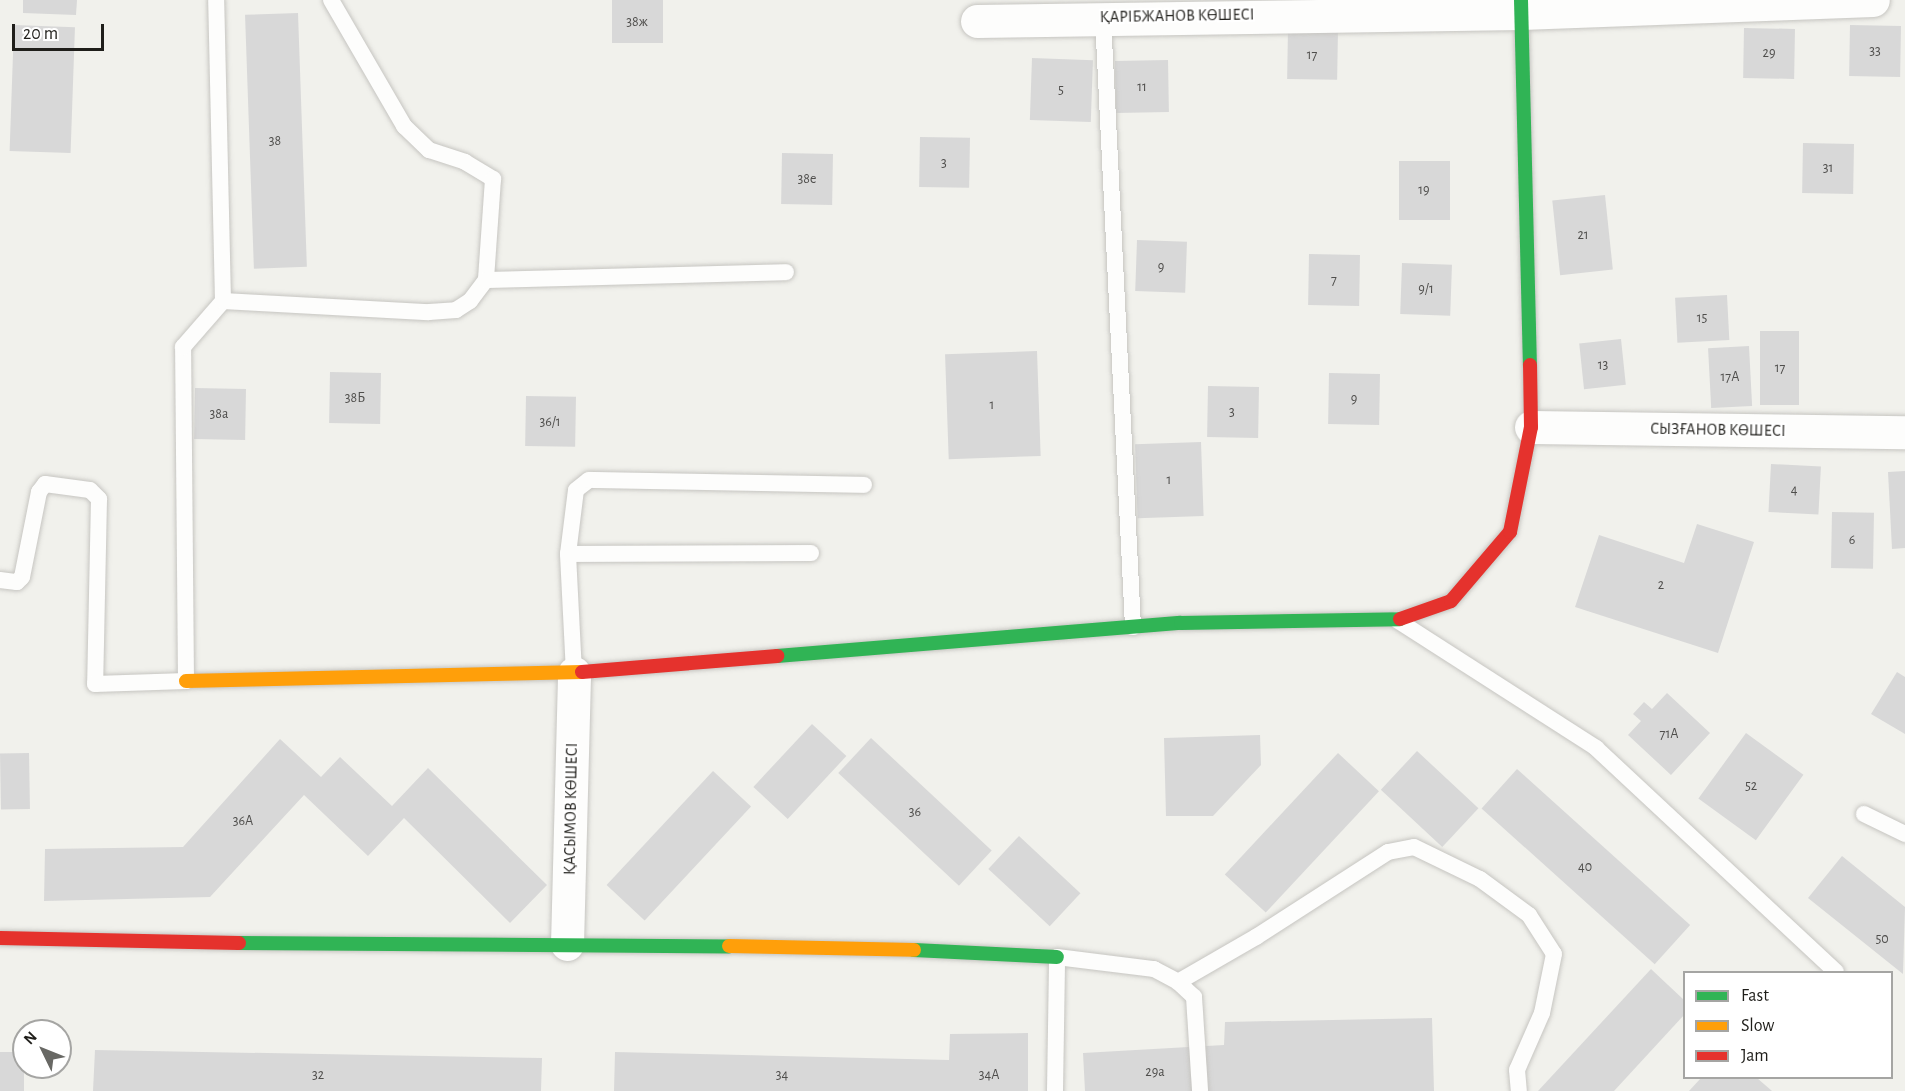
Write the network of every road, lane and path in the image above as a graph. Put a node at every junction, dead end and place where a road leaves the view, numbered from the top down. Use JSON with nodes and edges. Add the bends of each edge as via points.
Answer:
{"nodes":[{"id":1,"x":216,"y":0,"type":"edge"},
{"id":2,"x":331,"y":0,"type":"edge"},
{"id":3,"x":1873,"y":0,"type":"edge"},
{"id":4,"x":1521,"y":7,"type":"edge"},
{"id":5,"x":1103,"y":18,"type":"junction"},
{"id":6,"x":976,"y":21,"type":"dead end"},
{"id":7,"x":786,"y":272,"type":"dead end"},
{"id":8,"x":486,"y":280,"type":"junction"},
{"id":9,"x":223,"y":302,"type":"junction"},
{"id":10,"x":1531,"y":427,"type":"junction"},
{"id":11,"x":1905,"y":432,"type":"edge"},
{"id":12,"x":864,"y":485,"type":"dead end"},
{"id":13,"x":811,"y":553,"type":"dead end"},
{"id":14,"x":567,"y":554,"type":"junction"},
{"id":15,"x":0,"y":580,"type":"edge"},
{"id":16,"x":1396,"y":620,"type":"junction"},
{"id":17,"x":1133,"y":627,"type":"junction"},
{"id":18,"x":574,"y":673,"type":"junction"},
{"id":19,"x":186,"y":681,"type":"junction"},
{"id":20,"x":1864,"y":814,"type":"dead end"},
{"id":21,"x":1905,"y":834,"type":"edge"},
{"id":22,"x":0,"y":938,"type":"edge"},
{"id":23,"x":567,"y":944,"type":"junction"},
{"id":24,"x":1057,"y":957,"type":"junction"},
{"id":25,"x":1835,"y":971,"type":"edge"},
{"id":26,"x":1178,"y":982,"type":"junction"},
{"id":27,"x":1055,"y":1091,"type":"edge"},
{"id":28,"x":1200,"y":1091,"type":"edge"},
{"id":29,"x":1519,"y":1091,"type":"edge"}],
"edges":[{"from":1,"to":9,"type":"lane"},
{"from":2,"to":8,"type":"lane","via":[[404,126],[429,150],[465,162],[493,178]]},
{"from":3,"to":4,"type":"street","name":"ҚАРІБЖАНОВ КӨШЕСІ"},
{"from":4,"to":5,"type":"street","name":"ҚАРІБЖАНОВ КӨШЕСІ"},
{"from":4,"to":10,"type":"street"},
{"from":5,"to":6,"type":"street","name":"ҚАРІБЖАНОВ КӨШЕСІ"},
{"from":5,"to":17,"type":"lane"},
{"from":7,"to":8,"type":"lane"},
{"from":8,"to":9,"type":"lane","via":[[470,301],[447,311]]},
{"from":9,"to":19,"type":"lane","via":[[183,347]]},
{"from":10,"to":11,"type":"street","name":"СЫЗҒАНОВ КӨШЕСІ"},
{"from":10,"to":16,"type":"street","via":[[1510,532],[1450,600]]},
{"from":12,"to":14,"type":"lane","via":[[589,480],[576,490]]},
{"from":13,"to":14,"type":"lane"},
{"from":14,"to":18,"type":"lane"},
{"from":15,"to":19,"type":"lane","via":[[17,582],[22,577],[39,492],[45,484],[90,490],[99,499],[95,684]]},
{"from":16,"to":17,"type":"street"},
{"from":16,"to":25,"type":"lane","via":[[1596,748]]},
{"from":17,"to":18,"type":"street"},
{"from":18,"to":19,"type":"street"},
{"from":18,"to":23,"type":"street","name":"ҚАСЫМОВ КӨШЕСІ"},
{"from":20,"to":21,"type":"lane"},
{"from":22,"to":23,"type":"street","via":[[427,947]]},
{"from":23,"to":24,"type":"street","via":[[897,949]]},
{"from":24,"to":26,"type":"lane","via":[[1132,963]]},
{"from":24,"to":27,"type":"lane"},
{"from":26,"to":28,"type":"lane","via":[[1194,997]]},
{"from":26,"to":29,"type":"lane","via":[[1256,938],[1388,852],[1414,846],[1480,879],[1529,915],[1554,954],[1542,1012],[1517,1070]]}]}
